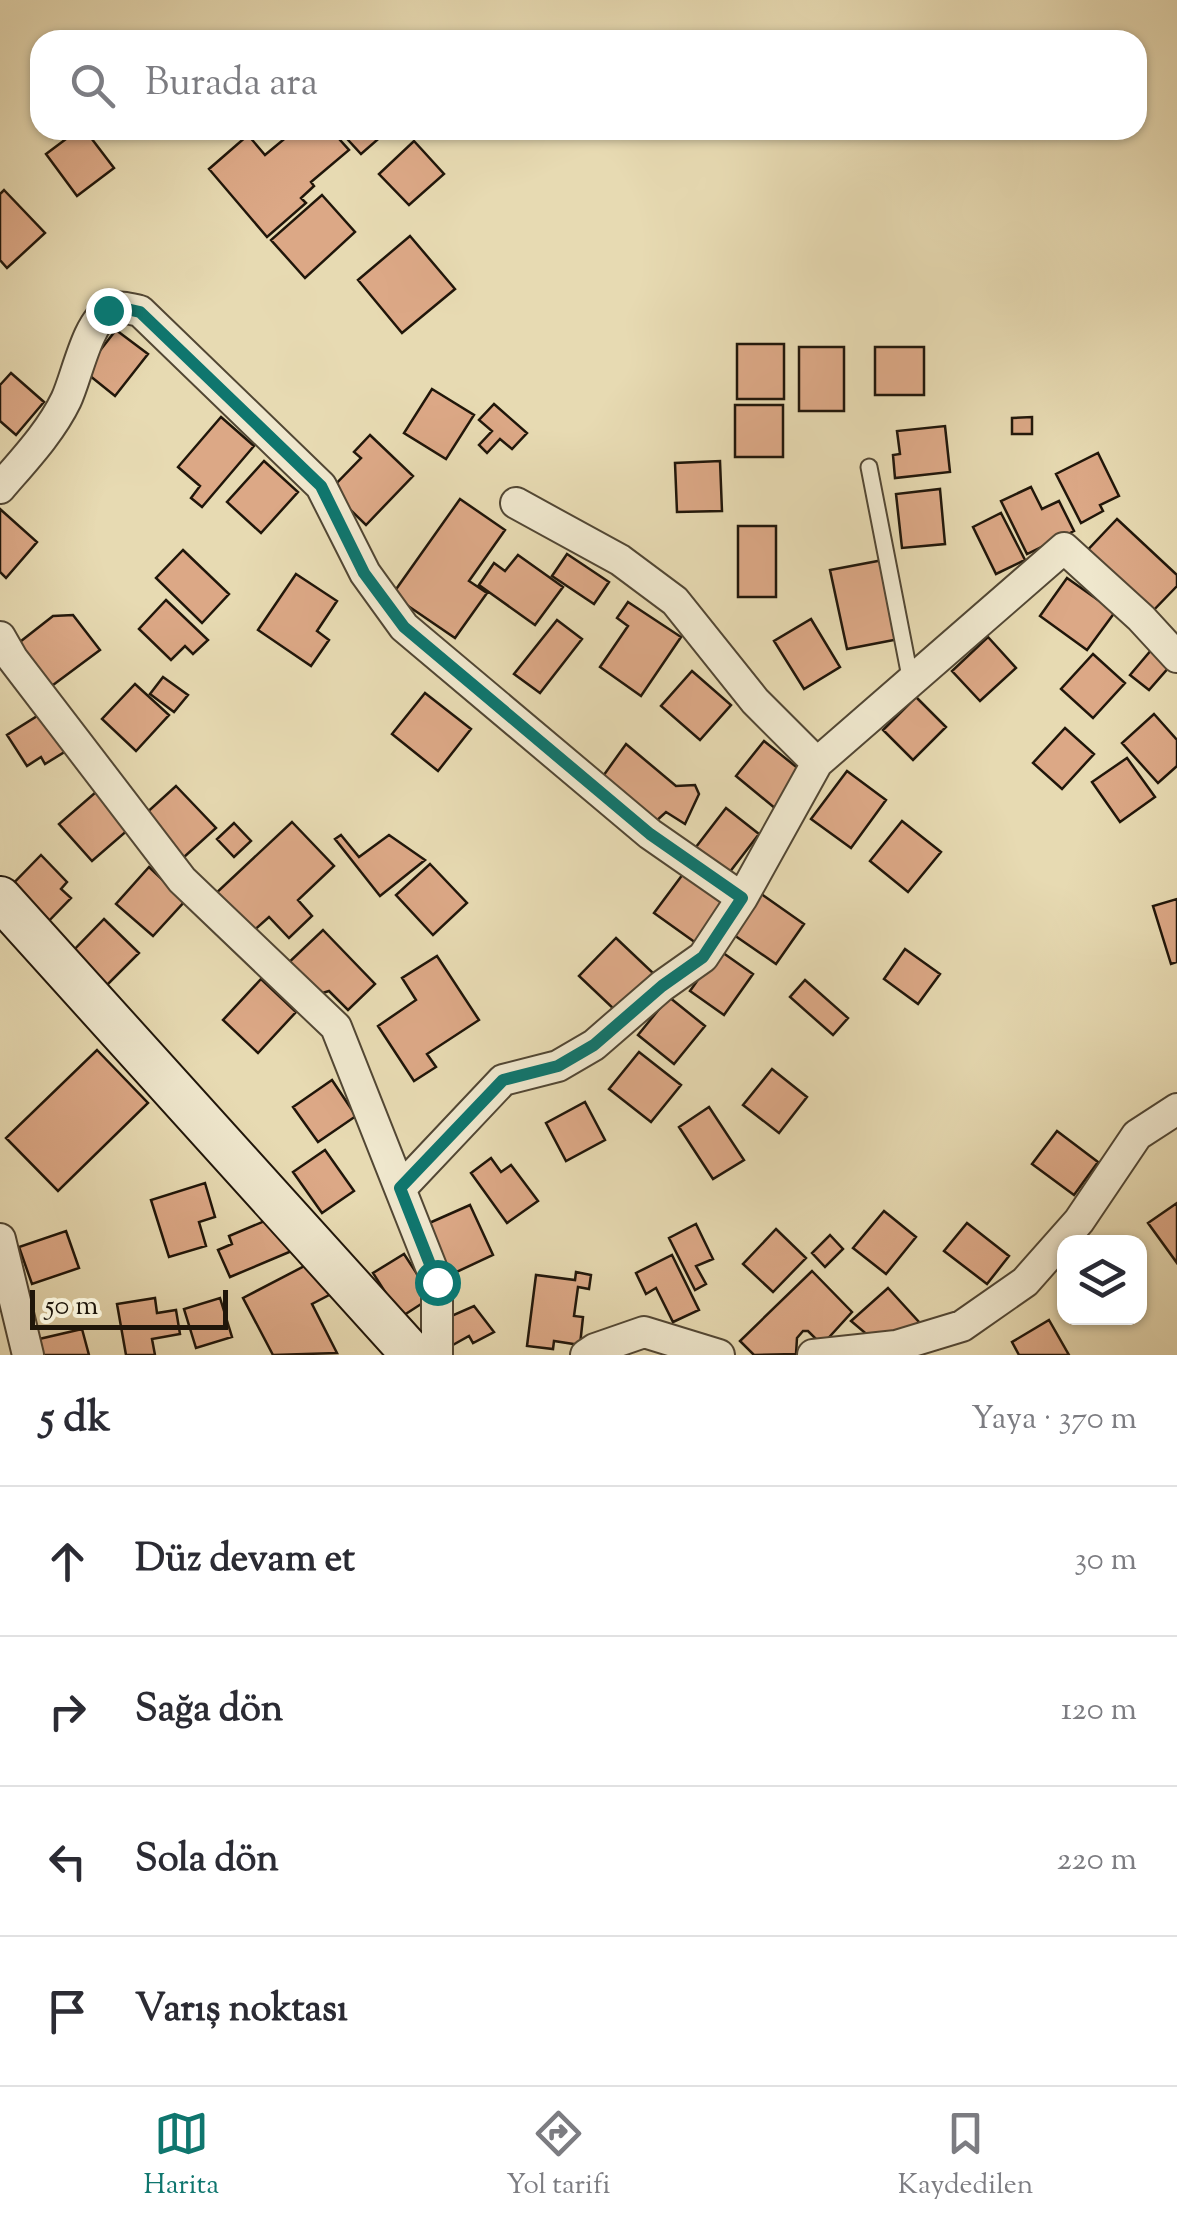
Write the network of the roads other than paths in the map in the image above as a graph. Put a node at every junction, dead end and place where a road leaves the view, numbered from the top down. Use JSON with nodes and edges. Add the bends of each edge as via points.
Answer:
{"nodes":[{"id":1,"x":869,"y":467,"type":"dead end"},
{"id":2,"x":0,"y":488,"type":"edge"},
{"id":3,"x":516,"y":503,"type":"dead end"},
{"id":4,"x":0,"y":637,"type":"edge"},
{"id":5,"x":1177,"y":657,"type":"edge"},
{"id":6,"x":911,"y":682,"type":"junction"},
{"id":7,"x":817,"y":763,"type":"junction"},
{"id":8,"x":0,"y":898,"type":"edge"},
{"id":9,"x":742,"y":898,"type":"junction"},
{"id":10,"x":1177,"y":1108,"type":"edge"},
{"id":11,"x":400,"y":1188,"type":"junction"},
{"id":12,"x":0,"y":1239,"type":"edge"},
{"id":13,"x":28,"y":1355,"type":"edge"},
{"id":14,"x":413,"y":1355,"type":"edge"},
{"id":15,"x":437,"y":1355,"type":"edge"},
{"id":16,"x":586,"y":1355,"type":"edge"},
{"id":17,"x":718,"y":1355,"type":"edge"},
{"id":18,"x":813,"y":1355,"type":"edge"}],
"edges":[{"from":1,"to":6,"type":"lane"},
{"from":2,"to":9,"type":"street","via":[[65,403],[93,328],[108,310],[140,312],[321,486],[364,573],[404,627],[650,834]]},
{"from":3,"to":7,"type":"street","via":[[620,560],[675,601],[754,701]]},
{"from":4,"to":11,"type":"street","via":[[182,880],[336,1028]]},
{"from":5,"to":6,"type":"street","via":[[1064,548]]},
{"from":6,"to":7,"type":"street"},
{"from":7,"to":9,"type":"street"},
{"from":8,"to":14,"type":"street"},
{"from":9,"to":11,"type":"street","via":[[703,957],[594,1045],[558,1066],[503,1080]]},
{"from":10,"to":18,"type":"street","via":[[1137,1135],[1079,1221],[1025,1282],[962,1326],[896,1346]]},
{"from":11,"to":15,"type":"street","via":[[437,1282]]},
{"from":12,"to":13,"type":"street"},
{"from":16,"to":17,"type":"street","via":[[644,1332]]}]}
